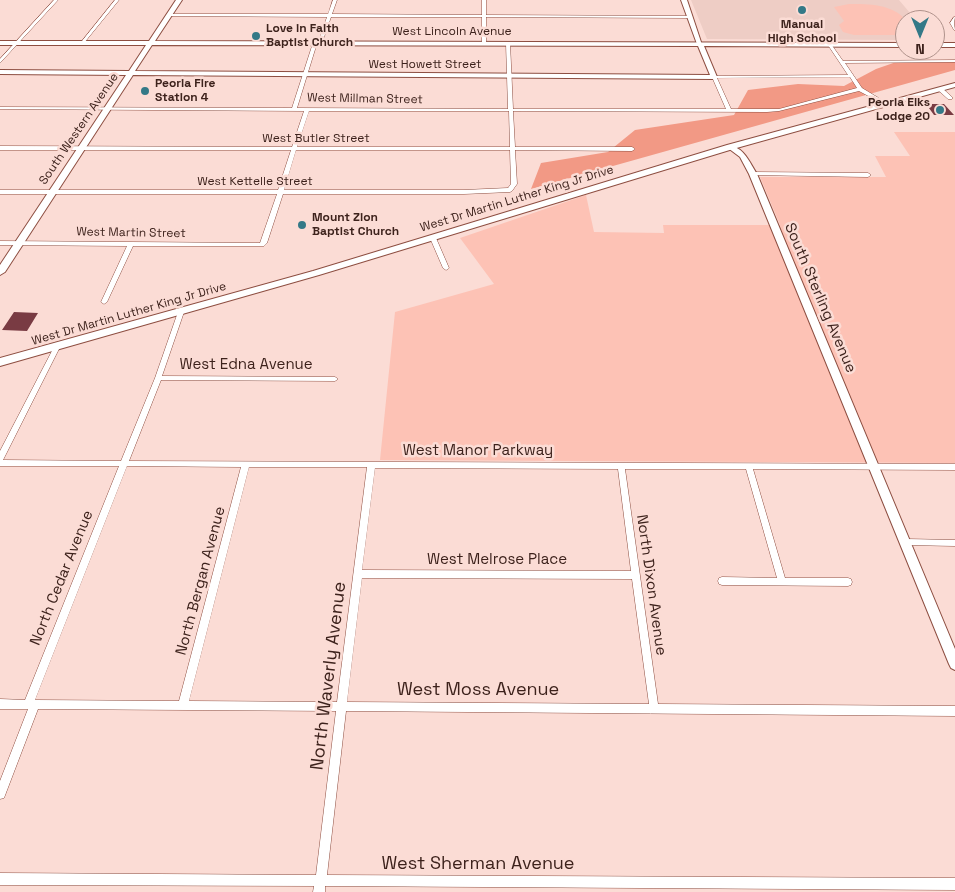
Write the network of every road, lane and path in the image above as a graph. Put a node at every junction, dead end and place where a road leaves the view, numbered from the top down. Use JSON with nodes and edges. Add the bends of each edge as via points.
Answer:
{"nodes":[{"id":1,"x":56,"y":0,"type":"edge"},
{"id":2,"x":117,"y":0,"type":"edge"},
{"id":3,"x":179,"y":0,"type":"edge"},
{"id":4,"x":335,"y":0,"type":"edge"},
{"id":5,"x":484,"y":0,"type":"edge"},
{"id":6,"x":684,"y":0,"type":"edge"},
{"id":7,"x":169,"y":15,"type":"junction"},
{"id":8,"x":330,"y":16,"type":"junction"},
{"id":9,"x":484,"y":17,"type":"junction"},
{"id":10,"x":690,"y":17,"type":"junction"},
{"id":11,"x":955,"y":18,"type":"edge"},
{"id":12,"x":955,"y":29,"type":"edge"},
{"id":13,"x":83,"y":42,"type":"junction"},
{"id":14,"x":151,"y":42,"type":"junction"},
{"id":15,"x":0,"y":43,"type":"edge"},
{"id":16,"x":17,"y":43,"type":"junction"},
{"id":17,"x":317,"y":43,"type":"junction"},
{"id":18,"x":484,"y":43,"type":"junction"},
{"id":19,"x":508,"y":43,"type":"junction"},
{"id":20,"x":700,"y":44,"type":"junction"},
{"id":21,"x":830,"y":45,"type":"junction"},
{"id":22,"x":895,"y":45,"type":"edge"},
{"id":23,"x":955,"y":61,"type":"edge"},
{"id":24,"x":0,"y":62,"type":"edge"},
{"id":25,"x":842,"y":62,"type":"junction"},
{"id":26,"x":0,"y":72,"type":"edge"},
{"id":27,"x":131,"y":74,"type":"junction"},
{"id":28,"x":305,"y":75,"type":"junction"},
{"id":29,"x":714,"y":76,"type":"junction"},
{"id":30,"x":851,"y":76,"type":"junction"},
{"id":31,"x":509,"y":77,"type":"junction"},
{"id":32,"x":955,"y":85,"type":"edge"},
{"id":33,"x":860,"y":89,"type":"junction"},
{"id":34,"x":940,"y":89,"type":"junction"},
{"id":35,"x":950,"y":98,"type":"dead end"},
{"id":36,"x":885,"y":104,"type":"junction"},
{"id":37,"x":109,"y":107,"type":"junction"},
{"id":38,"x":0,"y":108,"type":"edge"},
{"id":39,"x":294,"y":108,"type":"junction"},
{"id":40,"x":306,"y":109,"type":"junction"},
{"id":41,"x":511,"y":110,"type":"junction"},
{"id":42,"x":729,"y":110,"type":"junction"},
{"id":43,"x":730,"y":147,"type":"junction"},
{"id":44,"x":0,"y":148,"type":"edge"},
{"id":45,"x":83,"y":148,"type":"junction"},
{"id":46,"x":632,"y":149,"type":"dead end"},
{"id":47,"x":294,"y":150,"type":"junction"},
{"id":48,"x":512,"y":150,"type":"junction"},
{"id":49,"x":754,"y":174,"type":"junction"},
{"id":50,"x":868,"y":175,"type":"dead end"},
{"id":51,"x":0,"y":192,"type":"edge"},
{"id":52,"x":52,"y":192,"type":"junction"},
{"id":53,"x":280,"y":193,"type":"junction"},
{"id":54,"x":433,"y":238,"type":"junction"},
{"id":55,"x":0,"y":243,"type":"edge"},
{"id":56,"x":19,"y":243,"type":"junction"},
{"id":57,"x":130,"y":245,"type":"junction"},
{"id":58,"x":446,"y":268,"type":"dead end"},
{"id":59,"x":0,"y":272,"type":"edge"},
{"id":60,"x":104,"y":302,"type":"dead end"},
{"id":61,"x":181,"y":312,"type":"junction"},
{"id":62,"x":57,"y":347,"type":"junction"},
{"id":63,"x":0,"y":362,"type":"edge"},
{"id":64,"x":158,"y":378,"type":"junction"},
{"id":65,"x":335,"y":379,"type":"dead end"},
{"id":66,"x":0,"y":458,"type":"edge"},
{"id":67,"x":0,"y":463,"type":"edge"},
{"id":68,"x":125,"y":463,"type":"junction"},
{"id":69,"x":246,"y":464,"type":"junction"},
{"id":70,"x":371,"y":465,"type":"junction"},
{"id":71,"x":621,"y":465,"type":"junction"},
{"id":72,"x":750,"y":467,"type":"junction"},
{"id":73,"x":875,"y":467,"type":"junction"},
{"id":74,"x":955,"y":467,"type":"edge"},
{"id":75,"x":906,"y":542,"type":"junction"},
{"id":76,"x":955,"y":543,"type":"edge"},
{"id":77,"x":358,"y":574,"type":"junction"},
{"id":78,"x":635,"y":574,"type":"junction"},
{"id":79,"x":722,"y":581,"type":"dead end"},
{"id":80,"x":782,"y":582,"type":"junction"},
{"id":81,"x":848,"y":582,"type":"dead end"},
{"id":82,"x":955,"y":664,"type":"edge"},
{"id":83,"x":0,"y":704,"type":"edge"},
{"id":84,"x":32,"y":704,"type":"junction"},
{"id":85,"x":183,"y":705,"type":"junction"},
{"id":86,"x":342,"y":706,"type":"junction"},
{"id":87,"x":654,"y":708,"type":"junction"},
{"id":88,"x":955,"y":711,"type":"edge"},
{"id":89,"x":0,"y":794,"type":"edge"},
{"id":90,"x":0,"y":879,"type":"edge"},
{"id":91,"x":955,"y":884,"type":"edge"},
{"id":92,"x":320,"y":886,"type":"edge"}],
"edges":[{"from":1,"to":16,"type":"street"},
{"from":2,"to":13,"type":"street"},
{"from":3,"to":7,"type":"main road","name":"South Western Avenue"},
{"from":4,"to":8,"type":"street"},
{"from":5,"to":9,"type":"street"},
{"from":6,"to":10,"type":"street"},
{"from":7,"to":8,"type":"street"},
{"from":7,"to":14,"type":"main road","name":"South Western Avenue"},
{"from":8,"to":9,"type":"street"},
{"from":8,"to":17,"type":"street"},
{"from":9,"to":10,"type":"street"},
{"from":9,"to":18,"type":"street"},
{"from":10,"to":20,"type":"street"},
{"from":11,"to":12,"type":"street","via":[[952,23]]},
{"from":13,"to":14,"type":"main road","name":"West Lincoln Avenue"},
{"from":13,"to":16,"type":"main road","name":"West Lincoln Avenue"},
{"from":14,"to":17,"type":"main road","name":"West Lincoln Avenue"},
{"from":14,"to":27,"type":"main road","name":"South Western Avenue"},
{"from":15,"to":16,"type":"main road","name":"West Lincoln Avenue"},
{"from":16,"to":24,"type":"street"},
{"from":17,"to":18,"type":"main road","name":"West Lincoln Avenue"},
{"from":17,"to":28,"type":"street"},
{"from":18,"to":19,"type":"main road","name":"West Lincoln Avenue"},
{"from":19,"to":20,"type":"main road","name":"West Lincoln Avenue"},
{"from":19,"to":31,"type":"street"},
{"from":20,"to":21,"type":"main road","name":"West Lincoln Avenue"},
{"from":20,"to":29,"type":"main road"},
{"from":21,"to":22,"type":"main road","name":"West Lincoln Avenue"},
{"from":21,"to":25,"type":"street"},
{"from":23,"to":25,"type":"street"},
{"from":25,"to":30,"type":"street"},
{"from":26,"to":27,"type":"main road","name":"West Howett Street"},
{"from":27,"to":28,"type":"main road","name":"West Howett Street"},
{"from":27,"to":37,"type":"main road","name":"South Western Avenue"},
{"from":28,"to":31,"type":"main road","name":"West Howett Street"},
{"from":28,"to":39,"type":"street"},
{"from":29,"to":30,"type":"street","name":"West Howett Street"},
{"from":29,"to":31,"type":"main road","name":"West Howett Street"},
{"from":29,"to":42,"type":"street"},
{"from":30,"to":33,"type":"street"},
{"from":31,"to":41,"type":"street"},
{"from":32,"to":34,"type":"main road","name":"West Dr Martin Luther King Jr Drive"},
{"from":33,"to":36,"type":"street"},
{"from":33,"to":42,"type":"street","name":"West Millman Street","via":[[779,110]]},
{"from":34,"to":35,"type":"street"},
{"from":34,"to":36,"type":"main road","name":"West Dr Martin Luther King Jr Drive"},
{"from":36,"to":43,"type":"main road","name":"West Dr Martin Luther King Jr Drive"},
{"from":37,"to":38,"type":"street","name":"West Millman Street"},
{"from":37,"to":39,"type":"street","name":"West Millman Street"},
{"from":37,"to":45,"type":"main road","name":"South Western Avenue"},
{"from":39,"to":40,"type":"street","name":"West Millman Street"},
{"from":40,"to":41,"type":"street","name":"West Millman Street"},
{"from":40,"to":47,"type":"street"},
{"from":41,"to":42,"type":"street","name":"West Millman Street"},
{"from":41,"to":48,"type":"street"},
{"from":43,"to":49,"type":"street","name":"South Sterling Avenue","via":[[742,156]]},
{"from":43,"to":54,"type":"main road","name":"West Dr Martin Luther King Jr Drive"},
{"from":44,"to":45,"type":"street","name":"West Butler Street"},
{"from":45,"to":47,"type":"street","name":"West Butler Street"},
{"from":45,"to":52,"type":"main road","name":"South Western Avenue"},
{"from":46,"to":48,"type":"street","name":"West Butler Street"},
{"from":47,"to":48,"type":"street","name":"West Butler Street"},
{"from":47,"to":53,"type":"street"},
{"from":48,"to":53,"type":"street","name":"West Kettelle Street","via":[[514,185],[510,190]]},
{"from":49,"to":50,"type":"street"},
{"from":49,"to":73,"type":"street","name":"South Sterling Avenue"},
{"from":51,"to":52,"type":"street","name":"West Kettelle Street"},
{"from":52,"to":53,"type":"street","name":"West Kettelle Street"},
{"from":52,"to":56,"type":"main road","name":"South Western Avenue"},
{"from":53,"to":57,"type":"street","name":"West Martin Street","via":[[262,245]]},
{"from":54,"to":58,"type":"street"},
{"from":54,"to":61,"type":"main road","name":"West Dr Martin Luther King Jr Drive"},
{"from":55,"to":56,"type":"street","name":"West Martin Street"},
{"from":56,"to":57,"type":"street","name":"West Martin Street"},
{"from":56,"to":59,"type":"main road","name":"South Western Avenue"},
{"from":57,"to":60,"type":"street"},
{"from":61,"to":62,"type":"main road","name":"West Dr Martin Luther King Jr Drive"},
{"from":61,"to":64,"type":"street","name":"North Cedar Avenue"},
{"from":62,"to":63,"type":"main road","name":"West Dr Martin Luther King Jr Drive"},
{"from":62,"to":66,"type":"street"},
{"from":64,"to":65,"type":"street","name":"West Edna Avenue"},
{"from":64,"to":68,"type":"street","name":"North Cedar Avenue"},
{"from":67,"to":68,"type":"street","name":"West Manor Parkway"},
{"from":68,"to":69,"type":"street","name":"West Manor Parkway"},
{"from":68,"to":84,"type":"street","name":"North Cedar Avenue"},
{"from":69,"to":70,"type":"street","name":"West Manor Parkway"},
{"from":69,"to":85,"type":"street","name":"North Bergan Avenue"},
{"from":70,"to":71,"type":"street","name":"West Manor Parkway"},
{"from":70,"to":77,"type":"street","name":"North Waverly Avenue"},
{"from":71,"to":72,"type":"street","name":"West Manor Parkway"},
{"from":71,"to":78,"type":"street","name":"North Dixon Avenue"},
{"from":72,"to":73,"type":"street","name":"West Manor Parkway"},
{"from":72,"to":80,"type":"street"},
{"from":73,"to":74,"type":"street","name":"West Manor Parkway"},
{"from":73,"to":75,"type":"street","name":"South Sterling Avenue"},
{"from":75,"to":76,"type":"street"},
{"from":75,"to":82,"type":"street","name":"South Sterling Avenue"},
{"from":77,"to":78,"type":"street","name":"West Melrose Place"},
{"from":77,"to":86,"type":"street","name":"North Waverly Avenue"},
{"from":78,"to":87,"type":"street","name":"North Dixon Avenue"},
{"from":79,"to":80,"type":"street"},
{"from":80,"to":81,"type":"street"},
{"from":83,"to":84,"type":"street","name":"West Moss Avenue"},
{"from":84,"to":85,"type":"street","name":"West Moss Avenue"},
{"from":84,"to":89,"type":"street","name":"North Cedar Avenue"},
{"from":85,"to":86,"type":"street","name":"West Moss Avenue"},
{"from":86,"to":87,"type":"street","name":"West Moss Avenue"},
{"from":86,"to":92,"type":"street","name":"North Waverly Avenue"},
{"from":87,"to":88,"type":"street","name":"West Moss Avenue"},
{"from":90,"to":92,"type":"street","name":"West Sherman Avenue"},
{"from":91,"to":92,"type":"street","name":"West Sherman Avenue"}]}
